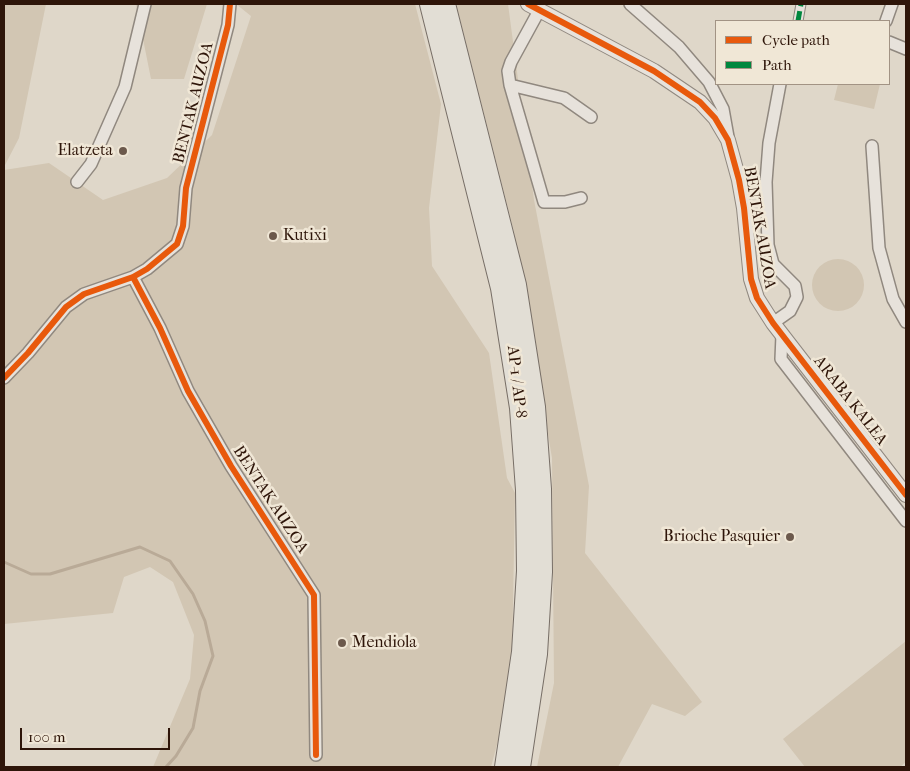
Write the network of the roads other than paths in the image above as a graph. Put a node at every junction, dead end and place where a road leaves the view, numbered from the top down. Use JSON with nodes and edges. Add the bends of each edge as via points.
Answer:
{"nodes":[{"id":1,"x":145,"y":4,"type":"edge"},
{"id":2,"x":230,"y":4,"type":"edge"},
{"id":3,"x":430,"y":4,"type":"edge"},
{"id":4,"x":445,"y":4,"type":"edge"},
{"id":5,"x":630,"y":4,"type":"edge"},
{"id":6,"x":801,"y":4,"type":"edge"},
{"id":7,"x":892,"y":4,"type":"edge"},
{"id":8,"x":534,"y":6,"type":"edge"},
{"id":9,"x":798,"y":20,"type":"edge"},
{"id":10,"x":886,"y":20,"type":"edge"},
{"id":11,"x":890,"y":42,"type":"edge"},
{"id":12,"x":906,"y":49,"type":"edge"},
{"id":13,"x":510,"y":85,"type":"junction"},
{"id":14,"x":780,"y":85,"type":"edge"},
{"id":15,"x":591,"y":117,"type":"dead end"},
{"id":16,"x":728,"y":140,"type":"junction"},
{"id":17,"x":872,"y":146,"type":"dead end"},
{"id":18,"x":77,"y":182,"type":"dead end"},
{"id":19,"x":581,"y":198,"type":"dead end"},
{"id":20,"x":133,"y":276,"type":"junction"},
{"id":21,"x":906,"y":322,"type":"edge"},
{"id":22,"x":773,"y":323,"type":"junction"},
{"id":23,"x":782,"y":335,"type":"junction"},
{"id":24,"x":4,"y":378,"type":"edge"},
{"id":25,"x":906,"y":495,"type":"edge"},
{"id":26,"x":906,"y":521,"type":"edge"},
{"id":27,"x":316,"y":755,"type":"dead end"},
{"id":28,"x":505,"y":767,"type":"edge"},
{"id":29,"x":520,"y":767,"type":"edge"}],
"edges":[{"from":1,"to":18,"type":"street","via":[[125,87],[91,164]]},
{"from":2,"to":20,"type":"street","name":"BENTAK AUZOA","via":[[228,25],[186,188],[181,235],[177,244],[160,259]]},
{"from":3,"to":28,"type":"highway","name":"AP-1 / AP-8","via":[[500,288],[521,416],[526,498],[526,596],[518,685]]},
{"from":4,"to":29,"type":"highway","name":"AP-1 / AP-8","via":[[516,284],[535,407],[541,489],[540,605],[532,695]]},
{"from":5,"to":16,"type":"street","name":"BENTAK AUZOA","via":[[679,47],[708,82],[723,109]]},
{"from":6,"to":9,"type":"street"},
{"from":7,"to":10,"type":"street"},
{"from":8,"to":13,"type":"street","via":[[508,71]]},
{"from":8,"to":16,"type":"street","name":"BENTAK AUZOA","via":[[654,71],[700,102]]},
{"from":11,"to":12,"type":"street"},
{"from":13,"to":15,"type":"street","via":[[564,98]]},
{"from":13,"to":19,"type":"street","via":[[544,202]]},
{"from":14,"to":22,"type":"street","via":[[770,134],[766,182],[768,245],[774,264],[796,286],[797,297],[790,311]]},
{"from":16,"to":22,"type":"street","name":"BENTAK AUZOA","via":[[744,208],[751,279],[757,298]]},
{"from":17,"to":21,"type":"street","via":[[879,248],[893,300]]},
{"from":20,"to":24,"type":"street","name":"BENTAK AUZOA","via":[[84,294],[66,307]]},
{"from":20,"to":27,"type":"street","name":"BENTAK AUZOA","via":[[188,391],[231,466],[314,595]]},
{"from":22,"to":23,"type":"street","name":"ARABA KALEA"},
{"from":23,"to":25,"type":"street","name":"ARABA KALEA"},
{"from":23,"to":26,"type":"street","via":[[781,359]]}]}
